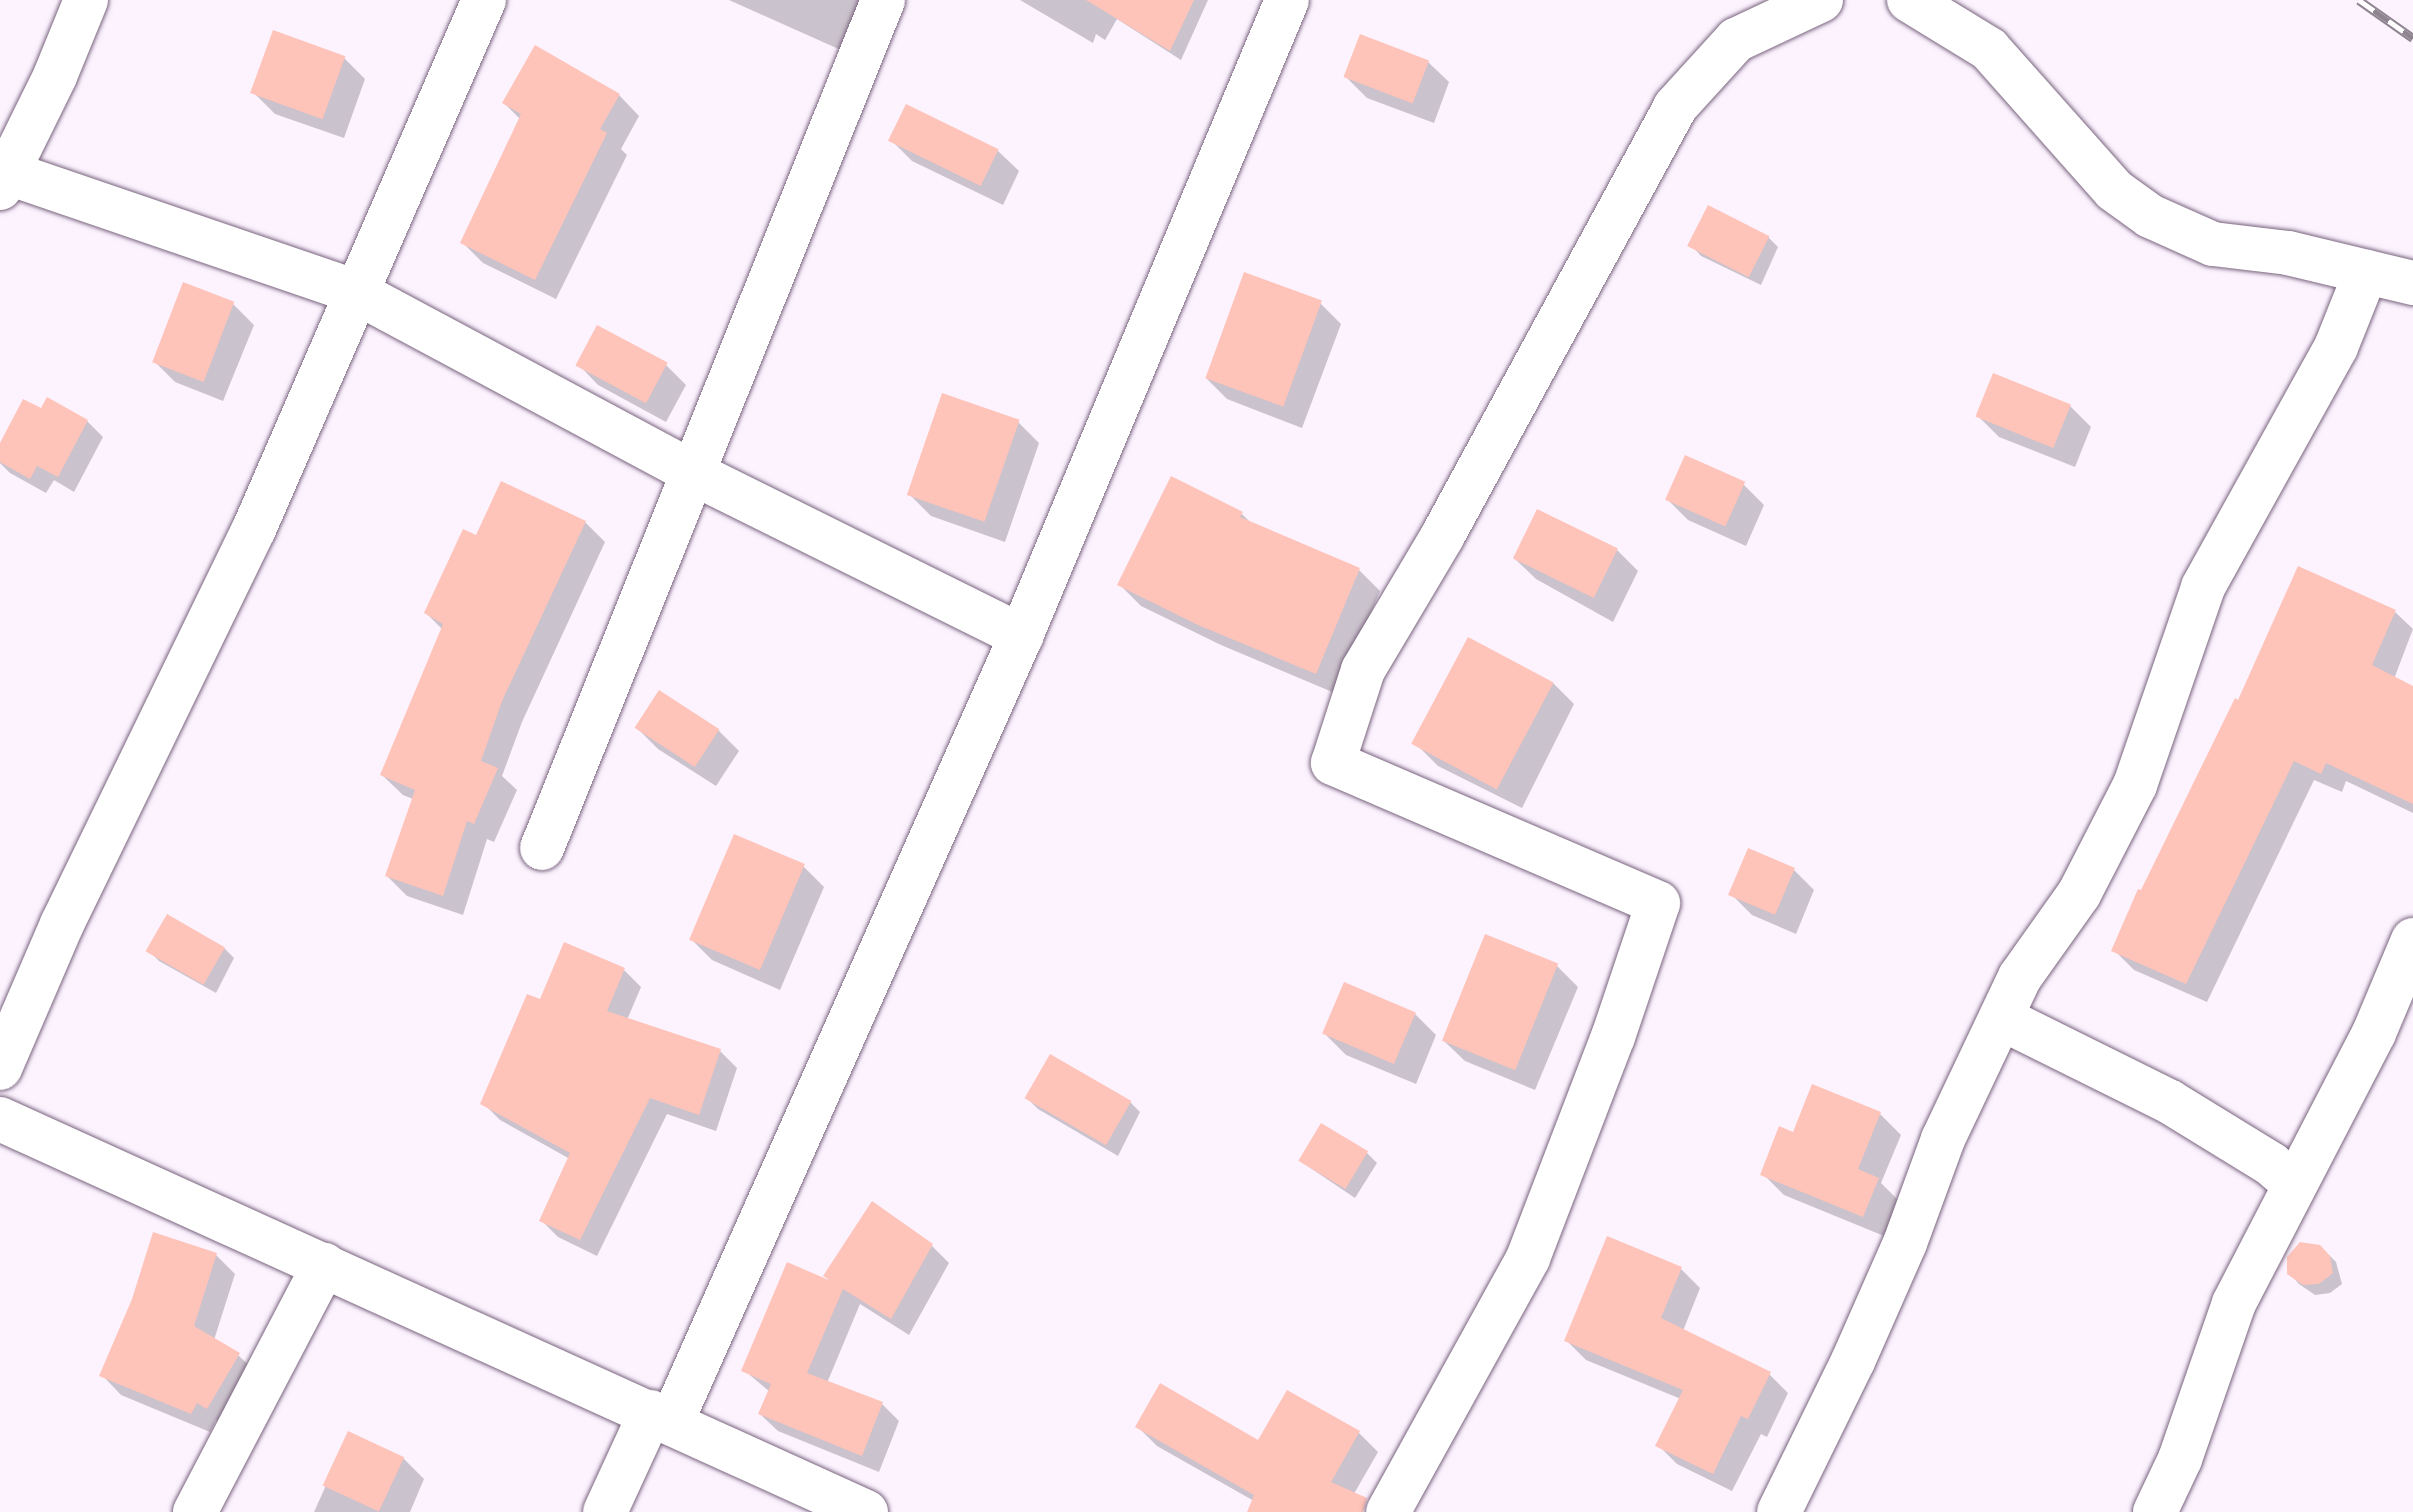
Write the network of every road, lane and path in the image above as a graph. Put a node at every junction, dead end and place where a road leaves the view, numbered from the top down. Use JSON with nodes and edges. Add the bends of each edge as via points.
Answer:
{"nodes":[{"id":1,"x":86,"y":0,"type":"edge"},
{"id":2,"x":484,"y":0,"type":"edge"},
{"id":3,"x":883,"y":0,"type":"edge"},
{"id":4,"x":1287,"y":0,"type":"edge"},
{"id":5,"x":1821,"y":0,"type":"edge"},
{"id":6,"x":1909,"y":0,"type":"edge"},
{"id":7,"x":2,"y":177,"type":"edge"},
{"id":8,"x":2366,"y":272,"type":"junction"},
{"id":9,"x":2413,"y":283,"type":"edge"},
{"id":10,"x":356,"y":292,"type":"junction"},
{"id":11,"x":691,"y":472,"type":"junction"},
{"id":12,"x":1021,"y":636,"type":"junction"},
{"id":13,"x":542,"y":848,"type":"dead end"},
{"id":14,"x":2413,"y":940,"type":"edge"},
{"id":15,"x":2003,"y":1019,"type":"junction"},
{"id":16,"x":0,"y":1068,"type":"edge"},
{"id":17,"x":0,"y":1119,"type":"edge"},
{"id":18,"x":2294,"y":1184,"type":"junction"},
{"id":19,"x":324,"y":1265,"type":"junction"},
{"id":20,"x":662,"y":1416,"type":"junction"},
{"id":21,"x":195,"y":1512,"type":"edge"},
{"id":22,"x":605,"y":1512,"type":"edge"},
{"id":23,"x":866,"y":1512,"type":"edge"},
{"id":24,"x":1388,"y":1512,"type":"edge"},
{"id":25,"x":1779,"y":1512,"type":"edge"},
{"id":26,"x":2155,"y":1512,"type":"edge"}],
"edges":[{"from":1,"to":7,"type":"street","via":[[55,76]]},
{"from":2,"to":10,"type":"street"},
{"from":3,"to":11,"type":"street"},
{"from":4,"to":12,"type":"street"},
{"from":5,"to":24,"type":"street","via":[[1736,40],[1675,107],[1443,535],[1363,670],[1333,763],[1658,903],[1528,1258]]},
{"from":6,"to":8,"type":"street","via":[[1989,49],[2114,190],[2150,216],[2213,244],[2288,253]]},
{"from":7,"to":10,"type":"street"},
{"from":8,"to":9,"type":"street"},
{"from":8,"to":15,"type":"street","via":[[2336,347],[2203,587],[2135,785],[2079,894],[2020,977]]},
{"from":10,"to":11,"type":"street"},
{"from":10,"to":16,"type":"street","via":[[254,529],[62,924]]},
{"from":11,"to":12,"type":"street"},
{"from":11,"to":13,"type":"street"},
{"from":12,"to":20,"type":"street"},
{"from":14,"to":18,"type":"street","via":[[2374,1033]]},
{"from":15,"to":18,"type":"street","via":[[2170,1102]]},
{"from":15,"to":25,"type":"street","via":[[1943,1139],[1894,1269]]},
{"from":17,"to":19,"type":"street"},
{"from":18,"to":26,"type":"street","via":[[2234,1303],[2180,1459]]},
{"from":19,"to":20,"type":"street"},
{"from":19,"to":21,"type":"street"},
{"from":20,"to":22,"type":"street"},
{"from":20,"to":23,"type":"street"}]}
